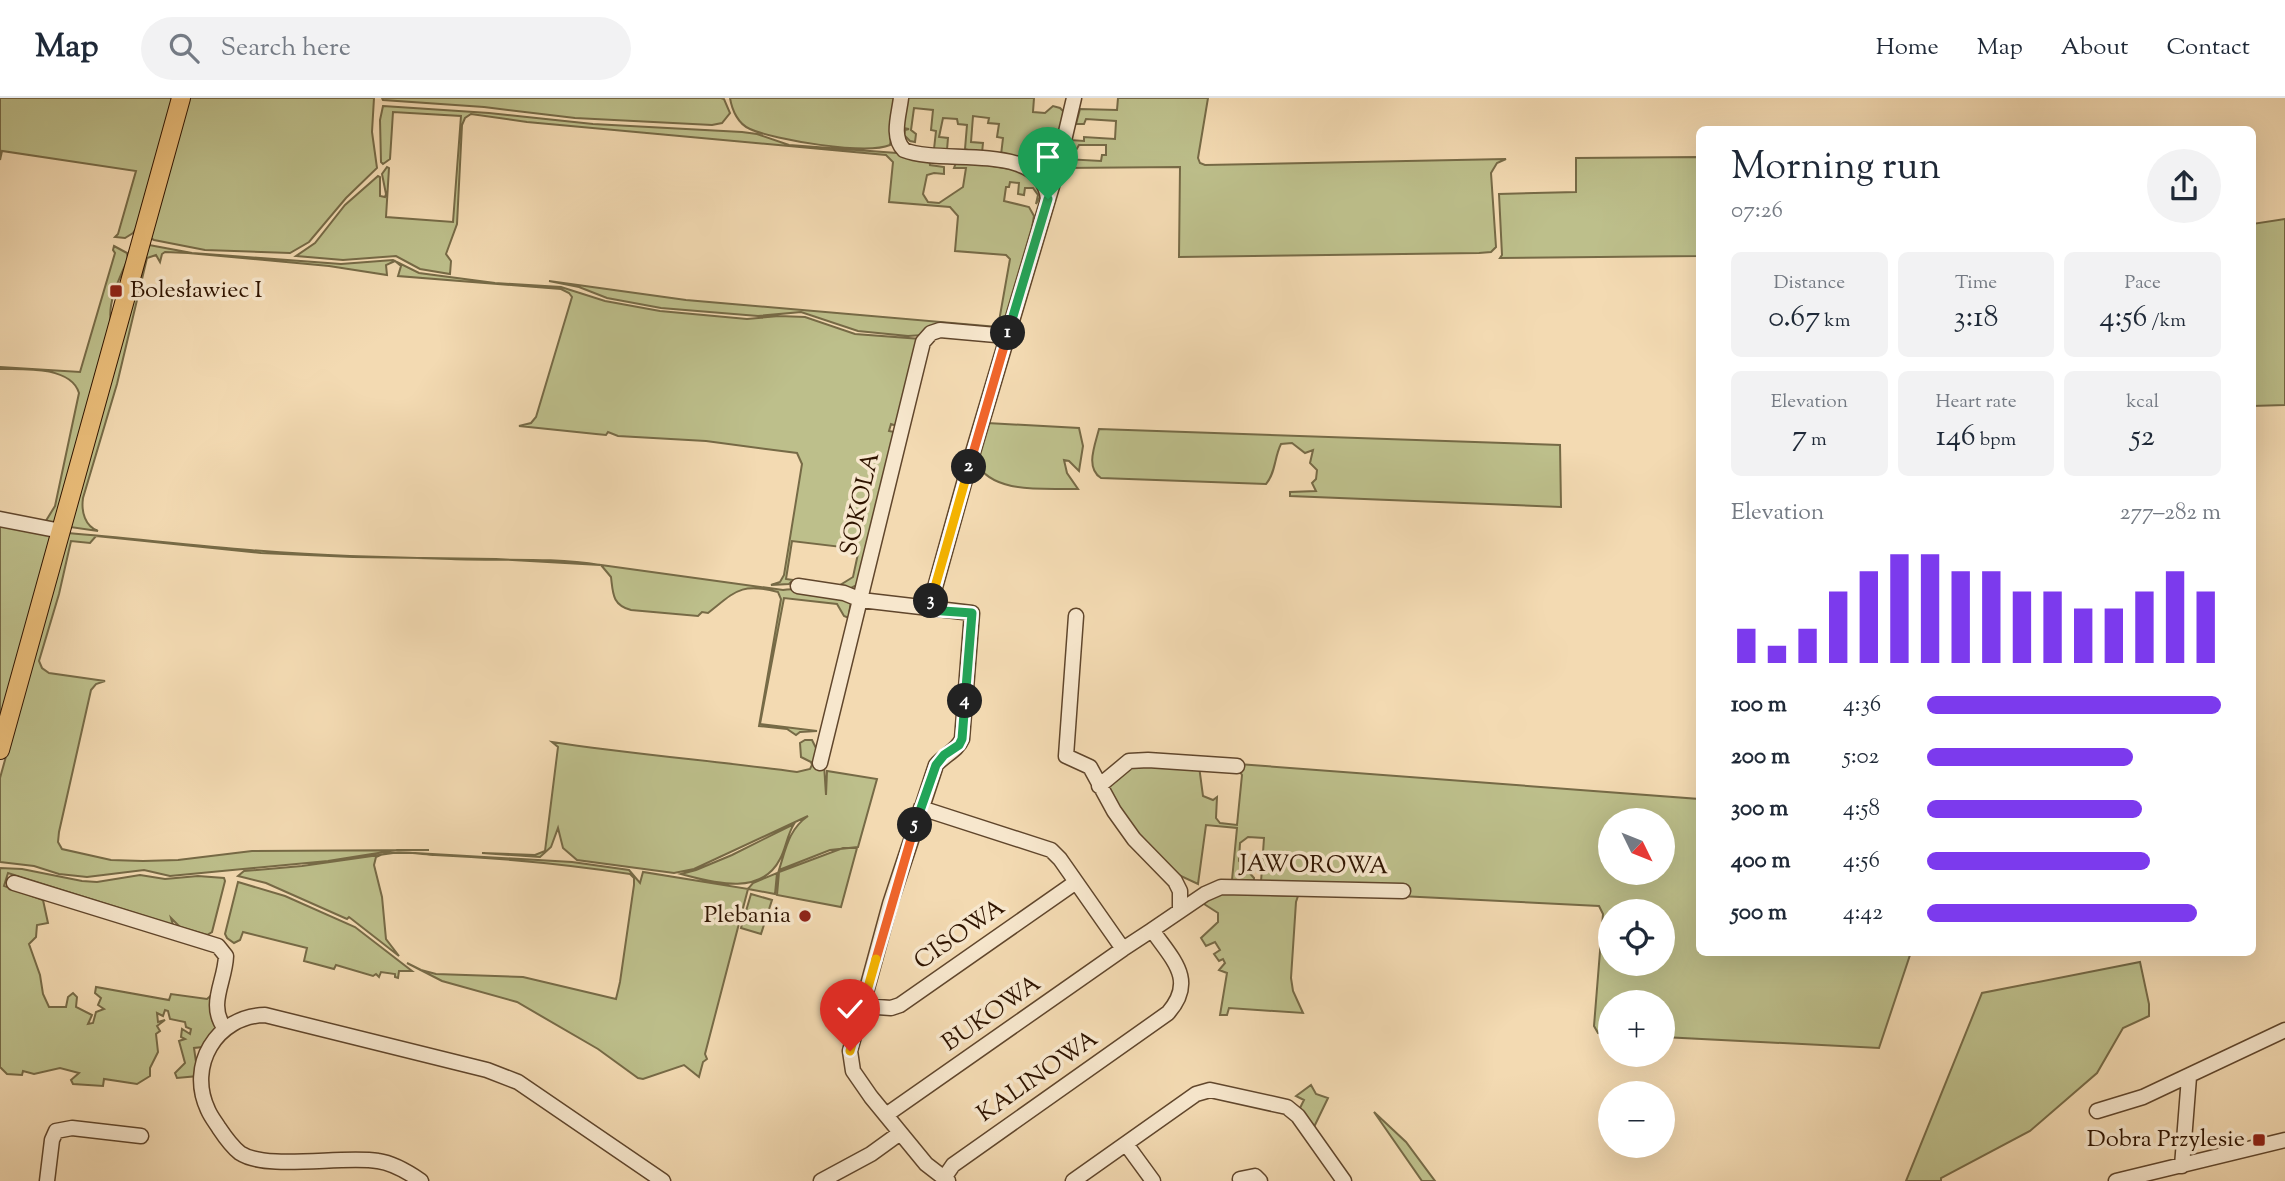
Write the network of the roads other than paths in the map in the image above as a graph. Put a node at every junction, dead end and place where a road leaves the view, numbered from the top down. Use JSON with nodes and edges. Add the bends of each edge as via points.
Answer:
{"nodes":[{"id":1,"x":181,"y":98,"type":"edge"},
{"id":2,"x":901,"y":98,"type":"edge"},
{"id":3,"x":1074,"y":98,"type":"edge"},
{"id":4,"x":1048,"y":199,"type":"junction"},
{"id":5,"x":1007,"y":335,"type":"junction"},
{"id":6,"x":0,"y":519,"type":"edge"},
{"id":7,"x":61,"y":531,"type":"junction"},
{"id":8,"x":797,"y":586,"type":"dead end"},
{"id":9,"x":861,"y":600,"type":"junction"},
{"id":10,"x":929,"y":610,"type":"junction"},
{"id":11,"x":1076,"y":616,"type":"dead end"},
{"id":12,"x":0,"y":750,"type":"edge"},
{"id":13,"x":820,"y":763,"type":"dead end"},
{"id":14,"x":1237,"y":766,"type":"dead end"},
{"id":15,"x":1099,"y":786,"type":"junction"},
{"id":16,"x":921,"y":808,"type":"junction"},
{"id":17,"x":1076,"y":882,"type":"junction"},
{"id":18,"x":14,"y":883,"type":"dead end"},
{"id":19,"x":1403,"y":891,"type":"dead end"},
{"id":20,"x":1180,"y":910,"type":"junction"},
{"id":21,"x":1152,"y":930,"type":"junction"},
{"id":22,"x":1124,"y":949,"type":"junction"},
{"id":23,"x":863,"y":1006,"type":"junction"},
{"id":24,"x":225,"y":1029,"type":"junction"},
{"id":25,"x":2285,"y":1030,"type":"edge"},
{"id":26,"x":2189,"y":1077,"type":"junction"},
{"id":27,"x":2097,"y":1111,"type":"dead end"},
{"id":28,"x":886,"y":1115,"type":"junction"},
{"id":29,"x":900,"y":1133,"type":"junction"},
{"id":30,"x":141,"y":1136,"type":"dead end"},
{"id":31,"x":2285,"y":1140,"type":"edge"},
{"id":32,"x":1126,"y":1144,"type":"junction"},
{"id":33,"x":2182,"y":1166,"type":"junction"},
{"id":34,"x":1240,"y":1179,"type":"dead end"},
{"id":35,"x":946,"y":1180,"type":"edge"},
{"id":36,"x":47,"y":1181,"type":"edge"},
{"id":37,"x":421,"y":1181,"type":"edge"},
{"id":38,"x":663,"y":1181,"type":"edge"},
{"id":39,"x":821,"y":1181,"type":"edge"},
{"id":40,"x":1073,"y":1181,"type":"edge"},
{"id":41,"x":1153,"y":1181,"type":"edge"},
{"id":42,"x":1260,"y":1181,"type":"edge"},
{"id":43,"x":1344,"y":1181,"type":"edge"},
{"id":44,"x":2116,"y":1181,"type":"edge"}],
"edges":[{"from":1,"to":7,"type":"main road"},
{"from":2,"to":4,"type":"street","via":[[900,146],[911,153],[1021,164],[1040,179]]},
{"from":3,"to":4,"type":"street"},
{"from":4,"to":5,"type":"street"},
{"from":5,"to":9,"type":"street","name":"SOKOLA","via":[[945,330],[925,338]]},
{"from":5,"to":10,"type":"street"},
{"from":6,"to":7,"type":"street"},
{"from":7,"to":12,"type":"main road"},
{"from":8,"to":9,"type":"street"},
{"from":9,"to":10,"type":"street"},
{"from":9,"to":13,"type":"street","name":"SOKOLA"},
{"from":10,"to":16,"type":"street","via":[[972,613],[962,739],[936,765]]},
{"from":11,"to":15,"type":"street","via":[[1066,756],[1090,766]]},
{"from":14,"to":15,"type":"street","via":[[1129,761]]},
{"from":15,"to":20,"type":"street","via":[[1133,839],[1175,881]]},
{"from":16,"to":17,"type":"street","via":[[1051,850]]},
{"from":16,"to":23,"type":"street"},
{"from":17,"to":22,"type":"street"},
{"from":17,"to":23,"type":"street","name":"CISOWA","via":[[900,1005]]},
{"from":18,"to":24,"type":"street","via":[[218,946],[226,956],[216,1005]]},
{"from":19,"to":20,"type":"street","name":"JAWOROWA","via":[[1227,887],[1210,891]]},
{"from":20,"to":21,"type":"street","name":"JAWOROWA"},
{"from":21,"to":22,"type":"street","name":"BUKOWA"},
{"from":21,"to":35,"type":"street","name":"KALINOWA","via":[[1181,971],[1177,1002],[1163,1017],[953,1165]]},
{"from":22,"to":28,"type":"street","name":"BUKOWA"},
{"from":23,"to":28,"type":"street","via":[[850,1051],[852,1065]]},
{"from":24,"to":37,"type":"street","via":[[203,1059],[201,1088],[208,1111],[243,1155],[278,1161],[380,1161]]},
{"from":24,"to":38,"type":"street","via":[[248,1017],[265,1015],[500,1074]]},
{"from":25,"to":26,"type":"street"},
{"from":26,"to":27,"type":"street"},
{"from":26,"to":33,"type":"street"},
{"from":28,"to":29,"type":"street"},
{"from":29,"to":35,"type":"street"},
{"from":29,"to":39,"type":"street"},
{"from":30,"to":36,"type":"street","via":[[72,1129],[56,1132]]},
{"from":31,"to":33,"type":"street"},
{"from":32,"to":40,"type":"street"},
{"from":32,"to":41,"type":"street"},
{"from":32,"to":43,"type":"street","via":[[1196,1094],[1210,1090],[1287,1107]]},
{"from":33,"to":44,"type":"street"},
{"from":34,"to":42,"type":"street","via":[[1255,1176]]}]}
